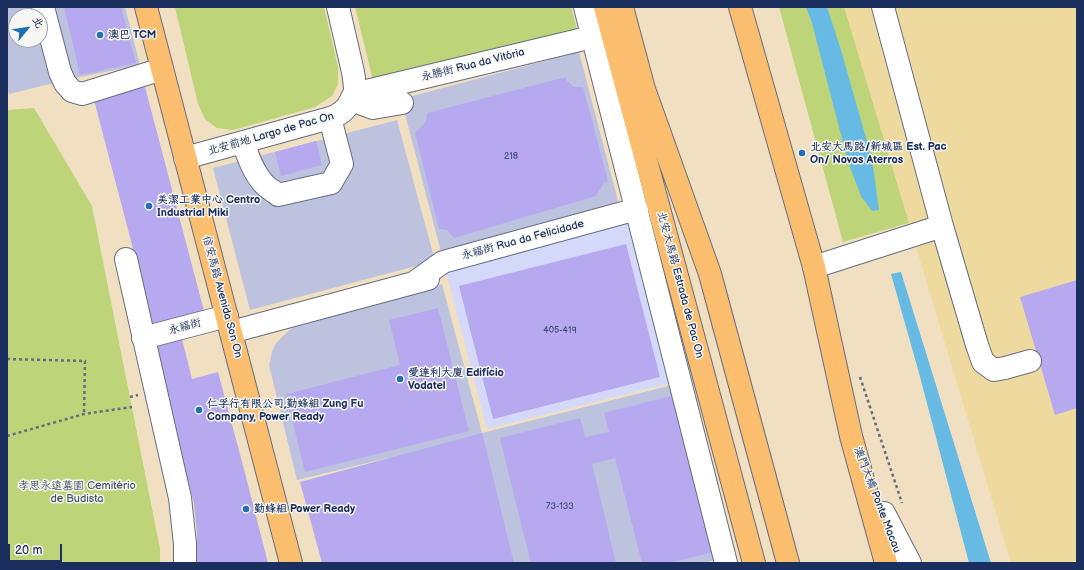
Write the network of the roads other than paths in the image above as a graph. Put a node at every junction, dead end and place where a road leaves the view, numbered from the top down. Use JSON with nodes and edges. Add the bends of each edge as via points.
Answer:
{"nodes":[{"id":1,"x":43,"y":7,"type":"edge"},
{"id":2,"x":146,"y":7,"type":"edge"},
{"id":3,"x":338,"y":7,"type":"edge"},
{"id":4,"x":585,"y":7,"type":"edge"},
{"id":5,"x":605,"y":7,"type":"edge"},
{"id":6,"x":622,"y":7,"type":"edge"},
{"id":7,"x":740,"y":7,"type":"edge"},
{"id":8,"x":882,"y":7,"type":"edge"},
{"id":9,"x":592,"y":37,"type":"junction"},
{"id":10,"x":162,"y":69,"type":"junction"},
{"id":11,"x":353,"y":97,"type":"junction"},
{"id":12,"x":402,"y":102,"type":"dead end"},
{"id":13,"x":330,"y":118,"type":"junction"},
{"id":14,"x":243,"y":142,"type":"junction"},
{"id":15,"x":185,"y":158,"type":"junction"},
{"id":16,"x":637,"y":209,"type":"junction"},
{"id":17,"x":942,"y":226,"type":"junction"},
{"id":18,"x":126,"y":259,"type":"dead end"},
{"id":19,"x":814,"y":267,"type":"junction"},
{"id":20,"x":446,"y":274,"type":"dead end"},
{"id":21,"x":415,"y":282,"type":"junction"},
{"id":22,"x":229,"y":324,"type":"junction"},
{"id":23,"x":144,"y":338,"type":"junction"},
{"id":24,"x":1030,"y":361,"type":"dead end"},
{"id":25,"x":851,"y":436,"type":"junction"},
{"id":26,"x":739,"y":505,"type":"junction"},
{"id":27,"x":894,"y":510,"type":"junction"},
{"id":28,"x":185,"y":563,"type":"edge"},
{"id":29,"x":291,"y":563,"type":"edge"},
{"id":30,"x":726,"y":563,"type":"edge"},
{"id":31,"x":732,"y":563,"type":"edge"},
{"id":32,"x":754,"y":563,"type":"edge"},
{"id":33,"x":788,"y":563,"type":"edge"},
{"id":34,"x":886,"y":563,"type":"edge"},
{"id":35,"x":901,"y":563,"type":"edge"},
{"id":36,"x":910,"y":563,"type":"edge"}],
"edges":[{"from":1,"to":10,"type":"street","via":[[60,72],[72,91],[82,94]]},
{"from":2,"to":10,"type":"main road","name":"信安馬路 Avenida Son On"},
{"from":3,"to":11,"type":"street","via":[[354,72]]},
{"from":4,"to":9,"type":"street","name":"北安大馬路 Estrada de Pac On"},
{"from":5,"to":26,"type":"main road","name":"北安大馬路 Estrada de Pac On"},
{"from":6,"to":33,"type":"main road","via":[[644,89],[710,274]]},
{"from":7,"to":19,"type":"main road"},
{"from":8,"to":17,"type":"street"},
{"from":9,"to":11,"type":"street","name":"永勝街 Rua da Vitória"},
{"from":9,"to":16,"type":"street","name":"北安大馬路 Estrada de Pac On"},
{"from":10,"to":15,"type":"main road","name":"信安馬路 Avenida Son On"},
{"from":11,"to":12,"type":"street","via":[[373,108]]},
{"from":11,"to":13,"type":"street","name":"北安前地 Largo de Pac On","via":[[343,111]]},
{"from":13,"to":14,"type":"street","name":"北安前地 Largo de Pac On"},
{"from":13,"to":14,"type":"street","via":[[342,164],[331,183],[278,195],[265,185],[255,170]]},
{"from":14,"to":15,"type":"street","name":"北安前地 Largo de Pac On"},
{"from":15,"to":22,"type":"main road","name":"信安馬路 Avenida Son On"},
{"from":16,"to":21,"type":"street","name":"永福街 Rua da Felicidade","via":[[443,262]]},
{"from":16,"to":30,"type":"street","name":"北安大馬路 Estrada de Pac On"},
{"from":17,"to":19,"type":"street"},
{"from":17,"to":24,"type":"street","via":[[983,362],[994,370]]},
{"from":18,"to":23,"type":"street"},
{"from":19,"to":25,"type":"main road"},
{"from":20,"to":21,"type":"street","name":"永福街 Rua da Felicidade"},
{"from":21,"to":22,"type":"street","name":"永福街 Rua da Felicidade"},
{"from":22,"to":23,"type":"street","name":"永福街"},
{"from":22,"to":29,"type":"main road","name":"信安馬路 Avenida Son On"},
{"from":23,"to":28,"type":"street","via":[[180,498]]},
{"from":25,"to":27,"type":"main road","name":"澳門大橋 Ponte Macau"},
{"from":25,"to":34,"type":"main road"},
{"from":26,"to":31,"type":"street","via":[[740,532]]},
{"from":26,"to":32,"type":"main road","name":"北安大馬路 Estrada de Pac On"},
{"from":27,"to":35,"type":"main road","name":"澳門大橋 Ponte Macau"},
{"from":27,"to":36,"type":"street"}]}
